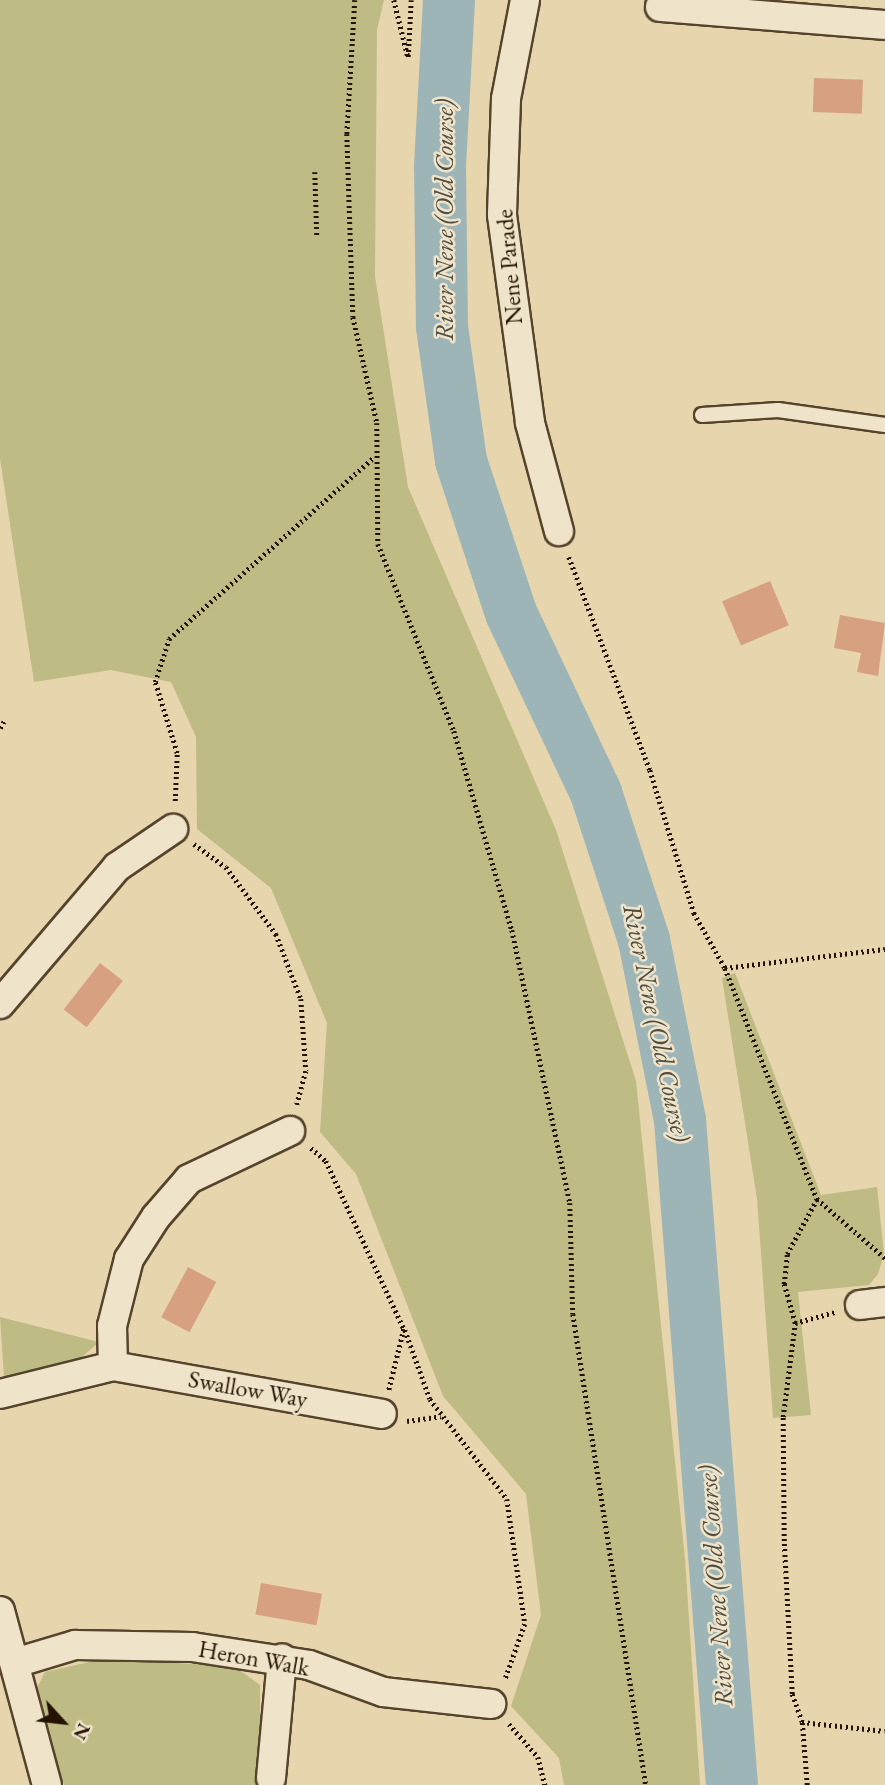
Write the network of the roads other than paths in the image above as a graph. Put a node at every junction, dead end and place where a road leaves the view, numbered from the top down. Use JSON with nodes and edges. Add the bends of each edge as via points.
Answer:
{"nodes":[{"id":1,"x":525,"y":0,"type":"edge"},
{"id":2,"x":660,"y":7,"type":"dead end"},
{"id":3,"x":885,"y":25,"type":"edge"},
{"id":4,"x":702,"y":415,"type":"dead end"},
{"id":5,"x":885,"y":425,"type":"edge"},
{"id":6,"x":559,"y":531,"type":"road end"},
{"id":7,"x":173,"y":830,"type":"road end"},
{"id":8,"x":0,"y":1004,"type":"edge"},
{"id":9,"x":290,"y":1131,"type":"road end"},
{"id":10,"x":113,"y":1366,"type":"junction"},
{"id":11,"x":0,"y":1395,"type":"edge"},
{"id":12,"x":382,"y":1414,"type":"road end"},
{"id":13,"x":0,"y":1611,"type":"edge"},
{"id":14,"x":282,"y":1659,"type":"junction"},
{"id":15,"x":15,"y":1663,"type":"junction"},
{"id":16,"x":491,"y":1704,"type":"road end"},
{"id":17,"x":271,"y":1778,"type":"dead end"},
{"id":18,"x":47,"y":1785,"type":"edge"}],
"edges":[{"from":1,"to":6,"type":"street","name":"Nene Parade","via":[[506,99],[502,215],[530,424]]},
{"from":2,"to":3,"type":"street"},
{"from":4,"to":5,"type":"lane","via":[[778,410]]},
{"from":7,"to":8,"type":"street","via":[[117,867]]},
{"from":9,"to":10,"type":"street","via":[[189,1179],[156,1217],[129,1259],[112,1326]]},
{"from":10,"to":11,"type":"street","name":"Swallow Way"},
{"from":10,"to":12,"type":"street","name":"Swallow Way"},
{"from":13,"to":15,"type":"street"},
{"from":14,"to":15,"type":"street","name":"Heron Walk","via":[[192,1647],[75,1645]]},
{"from":14,"to":16,"type":"street","name":"Heron Walk","via":[[383,1692]]},
{"from":14,"to":17,"type":"street"},
{"from":15,"to":18,"type":"street"}]}
